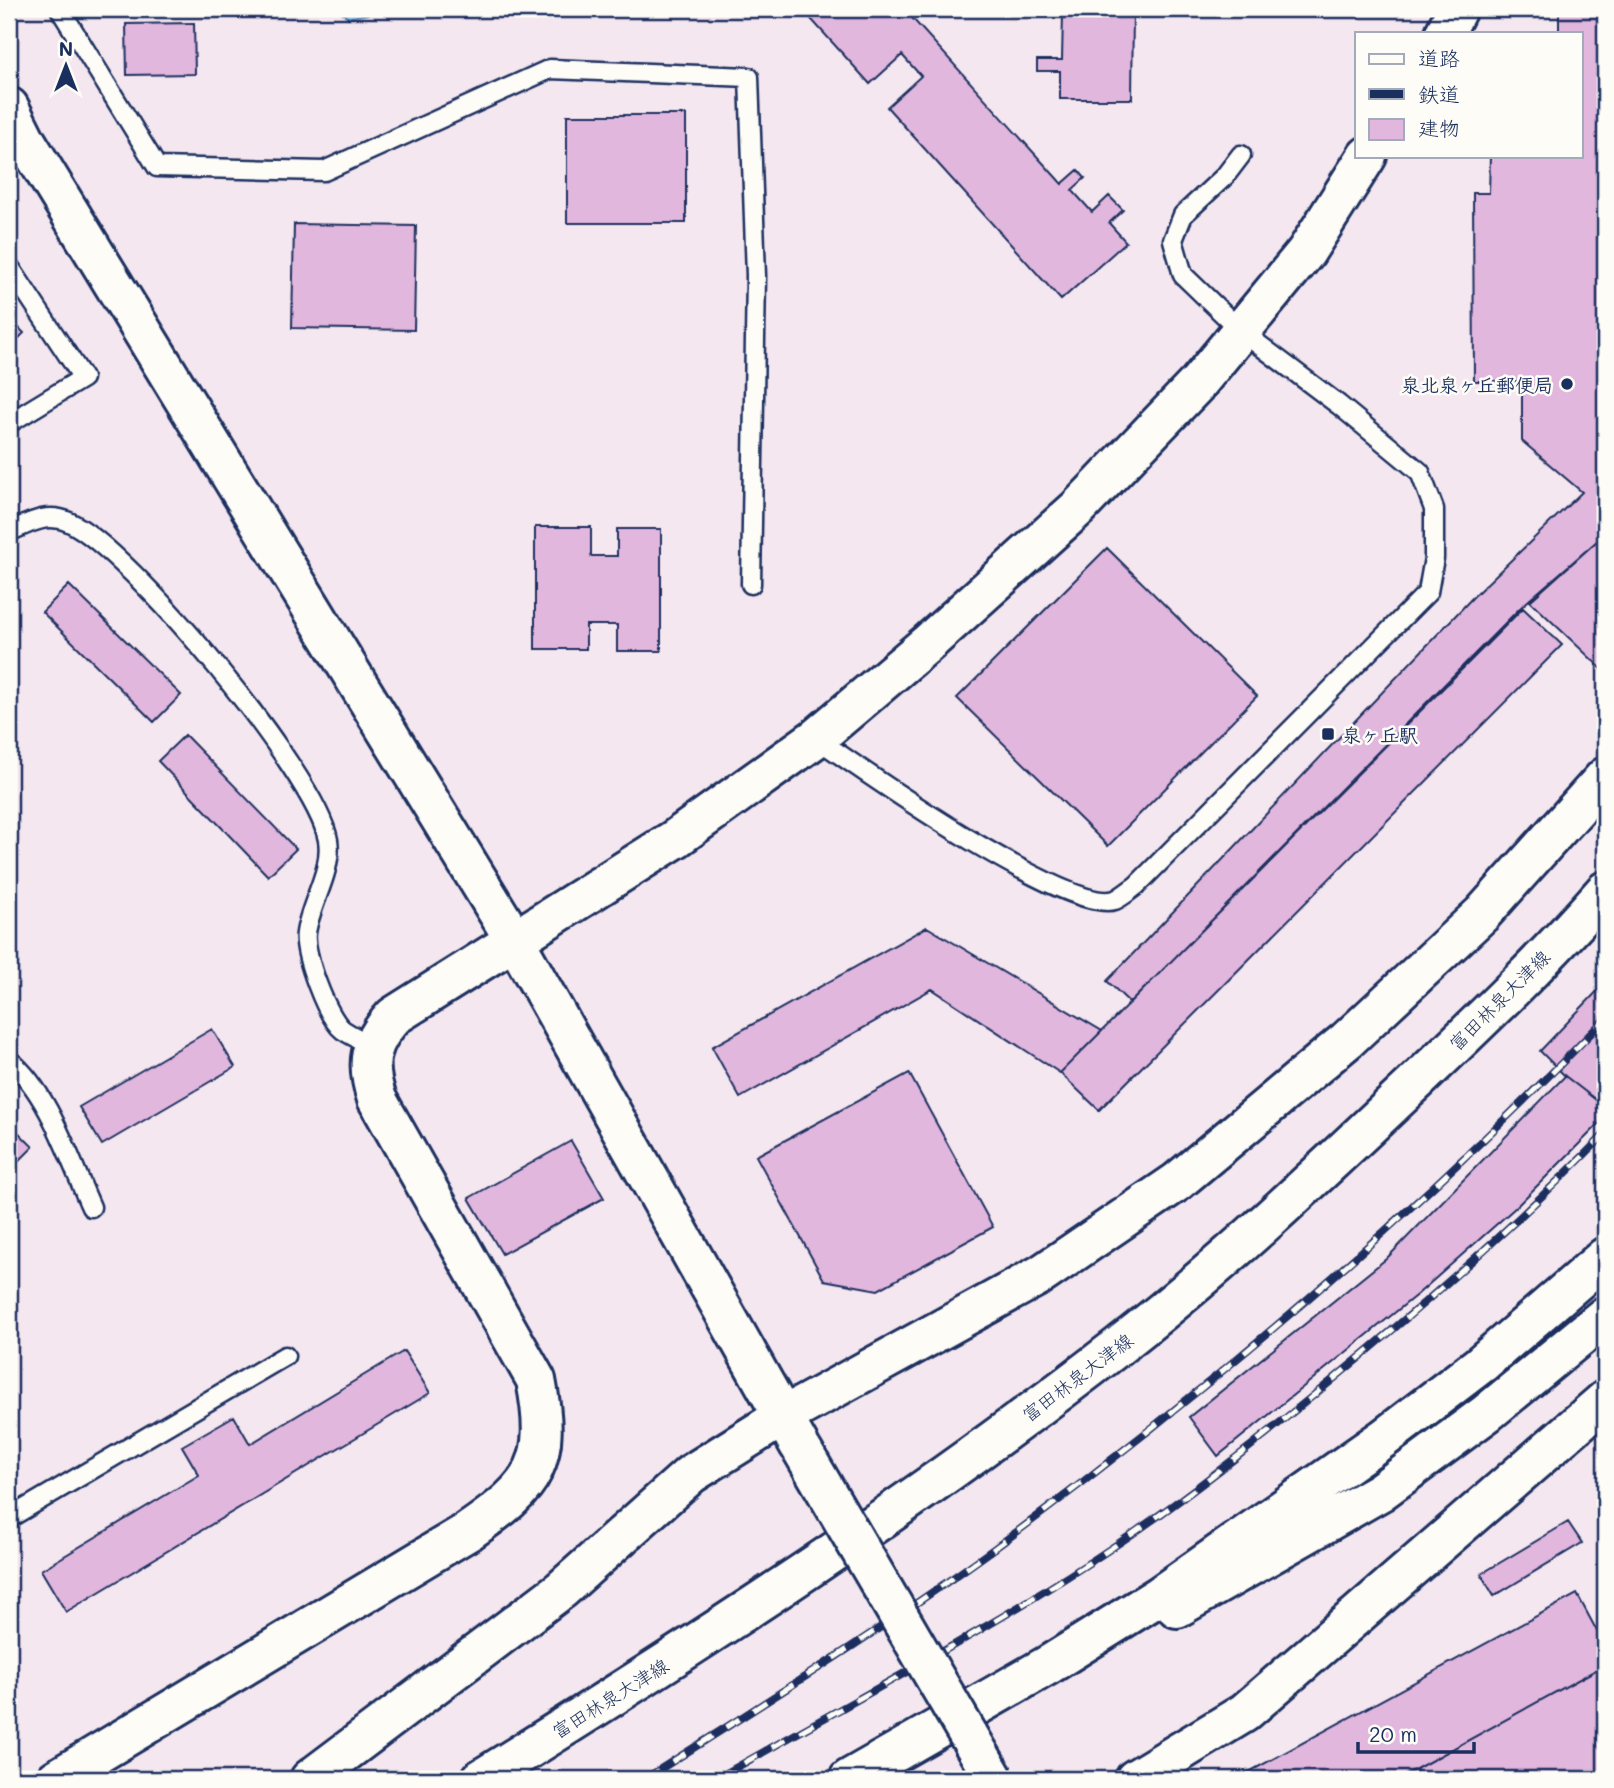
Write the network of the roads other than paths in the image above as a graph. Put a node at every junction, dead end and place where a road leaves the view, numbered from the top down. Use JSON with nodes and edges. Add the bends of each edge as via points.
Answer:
{"nodes":[{"id":1,"x":60,"y":9,"type":"edge"},
{"id":2,"x":1457,"y":9,"type":"edge"},
{"id":3,"x":1446,"y":32,"type":"edge"},
{"id":4,"x":9,"y":107,"type":"edge"},
{"id":5,"x":1241,"y":155,"type":"dead end"},
{"id":6,"x":1366,"y":158,"type":"edge"},
{"id":7,"x":9,"y":266,"type":"edge"},
{"id":8,"x":1242,"y":332,"type":"junction"},
{"id":9,"x":9,"y":423,"type":"edge"},
{"id":10,"x":11,"y":526,"type":"edge"},
{"id":11,"x":751,"y":584,"type":"dead end"},
{"id":12,"x":816,"y":738,"type":"junction"},
{"id":13,"x":1605,"y":777,"type":"edge"},
{"id":14,"x":1601,"y":894,"type":"edge"},
{"id":15,"x":514,"y":939,"type":"junction"},
{"id":16,"x":372,"y":1045,"type":"junction"},
{"id":17,"x":9,"y":1060,"type":"edge"},
{"id":18,"x":91,"y":1207,"type":"dead end"},
{"id":19,"x":1605,"y":1257,"type":"edge"},
{"id":20,"x":1605,"y":1316,"type":"edge"},
{"id":21,"x":285,"y":1356,"type":"dead end"},
{"id":22,"x":1605,"y":1401,"type":"edge"},
{"id":23,"x":782,"y":1416,"type":"junction"},
{"id":24,"x":9,"y":1518,"type":"edge"},
{"id":25,"x":941,"y":1727,"type":"junction"},
{"id":26,"x":56,"y":1779,"type":"edge"},
{"id":27,"x":310,"y":1779,"type":"edge"},
{"id":28,"x":481,"y":1779,"type":"edge"},
{"id":29,"x":849,"y":1779,"type":"edge"},
{"id":30,"x":994,"y":1779,"type":"edge"},
{"id":31,"x":1135,"y":1779,"type":"edge"}],
"edges":[{"from":1,"to":11,"type":"lane","via":[[157,167],[324,171],[550,69],[749,77],[756,276]]},
{"from":2,"to":3,"type":"main road"},
{"from":4,"to":15,"type":"main road"},
{"from":5,"to":8,"type":"lane","via":[[1183,215],[1173,240],[1183,275]]},
{"from":6,"to":8,"type":"main road","via":[[1306,252]]},
{"from":7,"to":9,"type":"lane","via":[[83,378]]},
{"from":8,"to":12,"type":"main road","via":[[1078,508]]},
{"from":8,"to":12,"type":"lane","via":[[1420,472],[1434,509],[1434,558],[1428,592],[1137,885],[1114,900],[1103,900],[1082,898],[1035,877],[892,791]]},
{"from":10,"to":16,"type":"lane","via":[[42,517],[69,522],[117,557],[241,693],[314,802],[328,841],[322,884],[306,934],[315,979],[342,1029]]},
{"from":12,"to":15,"type":"main road","via":[[675,839]]},
{"from":13,"to":23,"type":"main road","via":[[1482,915],[1347,1040],[1177,1182],[1042,1274]]},
{"from":14,"to":28,"type":"main road","name":"富田林泉大津線","via":[[1493,1008],[1314,1179],[1124,1343],[773,1595]]},
{"from":15,"to":16,"type":"main road","via":[[394,1016]]},
{"from":15,"to":23,"type":"main road"},
{"from":16,"to":26,"type":"main road","via":[[371,1080],[377,1099],[537,1380],[543,1440],[534,1472],[509,1504],[469,1531]]},
{"from":17,"to":18,"type":"lane","via":[[22,1070],[41,1098]]},
{"from":19,"to":25,"type":"main road","via":[[1481,1364],[1384,1438],[1159,1596]]},
{"from":20,"to":25,"type":"main road","via":[[1487,1413],[1380,1492],[1136,1630]]},
{"from":21,"to":24,"type":"lane"},
{"from":22,"to":31,"type":"main road","via":[[1244,1713]]},
{"from":23,"to":27,"type":"main road","via":[[691,1474],[561,1590]]},
{"from":23,"to":30,"type":"main road","bridge":true},
{"from":25,"to":29,"type":"main road"}]}
